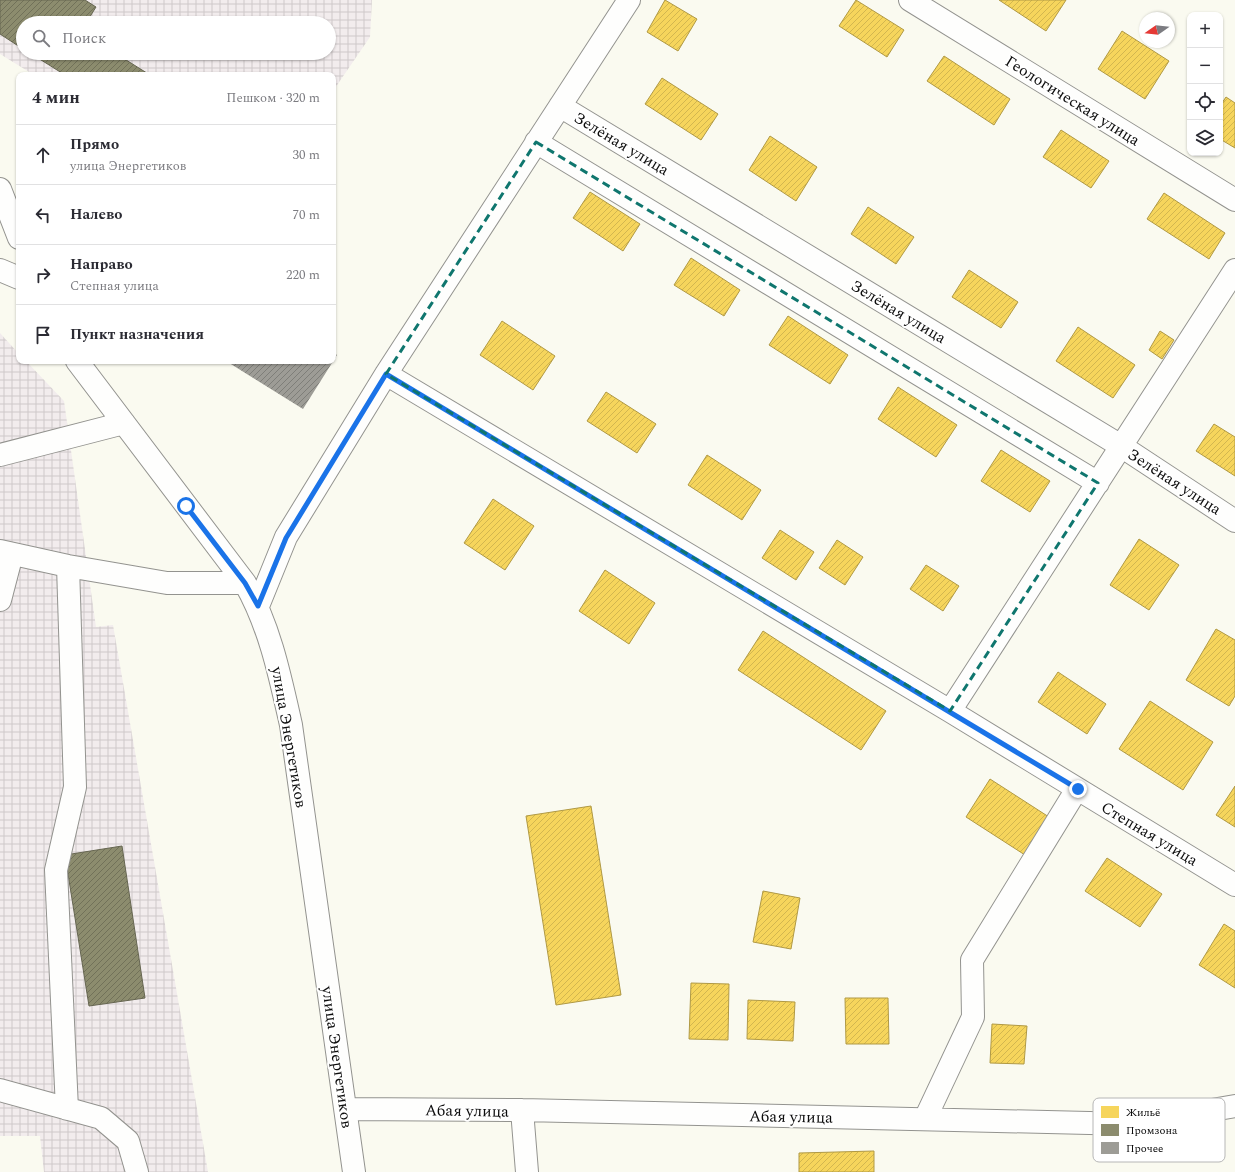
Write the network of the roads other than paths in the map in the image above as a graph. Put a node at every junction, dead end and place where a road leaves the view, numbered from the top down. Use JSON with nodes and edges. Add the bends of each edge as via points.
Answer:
{"nodes":[{"id":1,"x":628,"y":0,"type":"edge"},
{"id":2,"x":910,"y":0,"type":"edge"},
{"id":3,"x":560,"y":106,"type":"junction"},
{"id":4,"x":536,"y":142,"type":"junction"},
{"id":5,"x":0,"y":189,"type":"edge"},
{"id":6,"x":1235,"y":200,"type":"edge"},
{"id":7,"x":16,"y":230,"type":"edge"},
{"id":8,"x":0,"y":270,"type":"edge"},
{"id":9,"x":1235,"y":270,"type":"edge"},
{"id":10,"x":16,"y":277,"type":"edge"},
{"id":11,"x":79,"y":364,"type":"edge"},
{"id":12,"x":386,"y":374,"type":"junction"},
{"id":13,"x":124,"y":423,"type":"junction"},
{"id":14,"x":1121,"y":446,"type":"junction"},
{"id":15,"x":0,"y":455,"type":"edge"},
{"id":16,"x":1098,"y":483,"type":"junction"},
{"id":17,"x":1235,"y":521,"type":"edge"},
{"id":18,"x":6,"y":553,"type":"edge"},
{"id":19,"x":68,"y":566,"type":"junction"},
{"id":20,"x":245,"y":583,"type":"junction"},
{"id":21,"x":0,"y":600,"type":"edge"},
{"id":22,"x":258,"y":606,"type":"junction"},
{"id":23,"x":950,"y":711,"type":"junction"},
{"id":24,"x":1078,"y":789,"type":"junction"},
{"id":25,"x":1235,"y":885,"type":"edge"},
{"id":26,"x":0,"y":1090,"type":"edge"},
{"id":27,"x":67,"y":1109,"type":"junction"},
{"id":28,"x":346,"y":1109,"type":"junction"},
{"id":29,"x":522,"y":1110,"type":"junction"},
{"id":30,"x":925,"y":1119,"type":"junction"},
{"id":31,"x":1093,"y":1123,"type":"edge"},
{"id":32,"x":137,"y":1172,"type":"edge"},
{"id":33,"x":354,"y":1172,"type":"edge"},
{"id":34,"x":527,"y":1172,"type":"edge"}],
"edges":[{"from":1,"to":3,"type":"street"},
{"from":2,"to":6,"type":"street","name":"Геологическая улица"},
{"from":3,"to":4,"type":"street"},
{"from":3,"to":14,"type":"street","name":"Зелёная улица"},
{"from":4,"to":12,"type":"street"},
{"from":4,"to":16,"type":"street"},
{"from":5,"to":7,"type":"street"},
{"from":8,"to":10,"type":"street"},
{"from":9,"to":14,"type":"street"},
{"from":11,"to":13,"type":"street","name":"улица Энергетиков"},
{"from":12,"to":22,"type":"street","via":[[286,538]]},
{"from":12,"to":23,"type":"street","name":"Степная улица"},
{"from":13,"to":15,"type":"street"},
{"from":13,"to":20,"type":"street","name":"улица Энергетиков"},
{"from":14,"to":16,"type":"street"},
{"from":14,"to":17,"type":"street","name":"Зелёная улица"},
{"from":16,"to":23,"type":"street"},
{"from":18,"to":19,"type":"street"},
{"from":18,"to":21,"type":"street"},
{"from":19,"to":20,"type":"street","via":[[168,583]]},
{"from":19,"to":27,"type":"street","via":[[74,787],[56,870]]},
{"from":20,"to":22,"type":"street","name":"улица Энергетиков"},
{"from":22,"to":28,"type":"street","name":"улица Энергетиков","via":[[276,658],[291,725]]},
{"from":23,"to":24,"type":"street","name":"Степная улица"},
{"from":24,"to":25,"type":"street","name":"Степная улица"},
{"from":24,"to":30,"type":"street","via":[[972,960],[973,1017]]},
{"from":26,"to":27,"type":"street"},
{"from":27,"to":32,"type":"street","via":[[101,1118],[128,1141]]},
{"from":28,"to":29,"type":"street","name":"Абая улица"},
{"from":28,"to":33,"type":"street","name":"улица Энергетиков"},
{"from":29,"to":30,"type":"street","name":"Абая улица"},
{"from":29,"to":34,"type":"street"},
{"from":30,"to":31,"type":"street","name":"Абая улица"}]}
